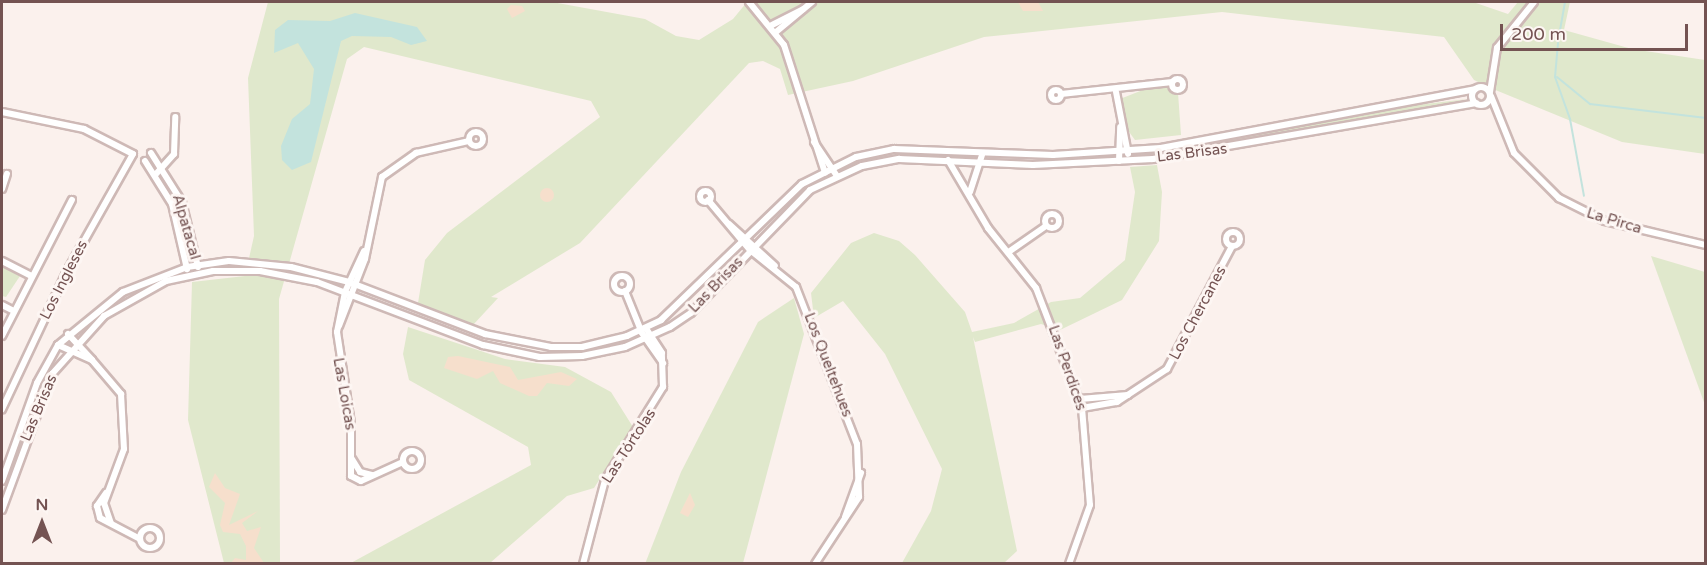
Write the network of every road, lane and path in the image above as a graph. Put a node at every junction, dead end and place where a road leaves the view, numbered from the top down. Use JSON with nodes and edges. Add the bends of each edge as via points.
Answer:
{"nodes":[{"id":1,"x":749,"y":2,"type":"edge"},
{"id":2,"x":812,"y":2,"type":"edge"},
{"id":3,"x":1534,"y":2,"type":"edge"},
{"id":4,"x":803,"y":9,"type":"junction"},
{"id":5,"x":772,"y":25,"type":"junction"},
{"id":6,"x":776,"y":32,"type":"junction"},
{"id":7,"x":1489,"y":74,"type":"junction"},
{"id":8,"x":1172,"y":82,"type":"dead end"},
{"id":9,"x":1477,"y":88,"type":"junction"},
{"id":10,"x":1116,"y":92,"type":"junction"},
{"id":11,"x":1061,"y":94,"type":"dead end"},
{"id":12,"x":1490,"y":94,"type":"junction"},
{"id":13,"x":1478,"y":104,"type":"junction"},
{"id":14,"x":2,"y":112,"type":"edge"},
{"id":15,"x":1495,"y":114,"type":"junction"},
{"id":16,"x":175,"y":117,"type":"dead end"},
{"id":17,"x":1120,"y":127,"type":"junction"},
{"id":18,"x":469,"y":141,"type":"dead end"},
{"id":19,"x":814,"y":142,"type":"junction"},
{"id":20,"x":1127,"y":151,"type":"junction"},
{"id":21,"x":1119,"y":152,"type":"junction"},
{"id":22,"x":151,"y":153,"type":"dead end"},
{"id":23,"x":948,"y":153,"type":"junction"},
{"id":24,"x":982,"y":154,"type":"junction"},
{"id":25,"x":145,"y":161,"type":"dead end"},
{"id":26,"x":1119,"y":161,"type":"junction"},
{"id":27,"x":1129,"y":161,"type":"junction"},
{"id":28,"x":948,"y":164,"type":"junction"},
{"id":29,"x":982,"y":165,"type":"junction"},
{"id":30,"x":831,"y":166,"type":"junction"},
{"id":31,"x":165,"y":168,"type":"junction"},
{"id":32,"x":824,"y":170,"type":"junction"},
{"id":33,"x":7,"y":174,"type":"dead end"},
{"id":34,"x":156,"y":174,"type":"junction"},
{"id":35,"x":836,"y":175,"type":"junction"},
{"id":36,"x":829,"y":179,"type":"junction"},
{"id":37,"x":2,"y":189,"type":"edge"},
{"id":38,"x":970,"y":193,"type":"junction"},
{"id":39,"x":72,"y":200,"type":"dead end"},
{"id":40,"x":708,"y":200,"type":"dead end"},
{"id":41,"x":729,"y":224,"type":"junction"},
{"id":42,"x":1046,"y":226,"type":"dead end"},
{"id":43,"x":748,"y":236,"type":"junction"},
{"id":44,"x":742,"y":242,"type":"junction"},
{"id":45,"x":756,"y":243,"type":"junction"},
{"id":46,"x":1706,"y":245,"type":"edge"},
{"id":47,"x":1232,"y":246,"type":"dead end"},
{"id":48,"x":750,"y":250,"type":"junction"},
{"id":49,"x":364,"y":251,"type":"junction"},
{"id":50,"x":1010,"y":252,"type":"junction"},
{"id":51,"x":2,"y":261,"type":"edge"},
{"id":52,"x":197,"y":265,"type":"junction"},
{"id":53,"x":775,"y":266,"type":"junction"},
{"id":54,"x":187,"y":267,"type":"junction"},
{"id":55,"x":199,"y":273,"type":"junction"},
{"id":56,"x":32,"y":276,"type":"junction"},
{"id":57,"x":188,"y":276,"type":"junction"},
{"id":58,"x":349,"y":282,"type":"junction"},
{"id":59,"x":357,"y":285,"type":"junction"},
{"id":60,"x":625,"y":291,"type":"dead end"},
{"id":61,"x":345,"y":292,"type":"junction"},
{"id":62,"x":354,"y":295,"type":"junction"},
{"id":63,"x":2,"y":305,"type":"edge"},
{"id":64,"x":14,"y":311,"type":"junction"},
{"id":65,"x":644,"y":329,"type":"junction"},
{"id":66,"x":336,"y":332,"type":"junction"},
{"id":67,"x":68,"y":334,"type":"junction"},
{"id":68,"x":485,"y":334,"type":"junction"},
{"id":69,"x":2,"y":336,"type":"edge"},
{"id":70,"x":654,"y":336,"type":"junction"},
{"id":71,"x":646,"y":340,"type":"junction"},
{"id":72,"x":77,"y":341,"type":"junction"},
{"id":73,"x":58,"y":345,"type":"junction"},
{"id":74,"x":483,"y":345,"type":"junction"},
{"id":75,"x":69,"y":350,"type":"junction"},
{"id":76,"x":92,"y":360,"type":"junction"},
{"id":77,"x":663,"y":363,"type":"junction"},
{"id":78,"x":1129,"y":395,"type":"junction"},
{"id":79,"x":1080,"y":399,"type":"junction"},
{"id":80,"x":1082,"y":408,"type":"junction"},
{"id":81,"x":2,"y":409,"type":"edge"},
{"id":82,"x":403,"y":462,"type":"dead end"},
{"id":83,"x":861,"y":473,"type":"junction"},
{"id":84,"x":2,"y":481,"type":"edge"},
{"id":85,"x":2,"y":510,"type":"edge"},
{"id":86,"x":845,"y":518,"type":"junction"},
{"id":87,"x":140,"y":539,"type":"dead end"},
{"id":88,"x":583,"y":564,"type":"edge"},
{"id":89,"x":815,"y":564,"type":"edge"},
{"id":90,"x":1069,"y":564,"type":"edge"}],
"edges":[{"from":1,"to":5,"type":"street"},
{"from":2,"to":4,"type":"street"},
{"from":3,"to":7,"type":"street","name":"La Pirca","via":[[1500,43]]},
{"from":4,"to":5,"type":"street"},
{"from":4,"to":6,"type":"street"},
{"from":5,"to":6,"type":"street"},
{"from":6,"to":19,"type":"street"},
{"from":7,"to":9,"type":"street","name":"La Pirca"},
{"from":7,"to":12,"type":"street","name":"La Pirca"},
{"from":8,"to":10,"type":"street","via":[[1160,80]]},
{"from":9,"to":12,"type":"street"},
{"from":9,"to":13,"type":"street"},
{"from":9,"to":20,"type":"street","name":"Las Brisas","via":[[1274,130]]},
{"from":10,"to":11,"type":"street","via":[[1074,89]]},
{"from":10,"to":17,"type":"street"},
{"from":12,"to":13,"type":"street"},
{"from":12,"to":15,"type":"street","name":"La Pirca"},
{"from":13,"to":15,"type":"street","name":"La Pirca"},
{"from":13,"to":27,"type":"street","name":"Las Brisas","via":[[1346,122],[1232,148]]},
{"from":14,"to":81,"type":"street","name":"Los Ingleses","via":[[84,129],[133,154],[67,271]]},
{"from":15,"to":46,"type":"street","name":"La Pirca","via":[[1524,166],[1568,204],[1605,221]]},
{"from":16,"to":31,"type":"street","via":[[174,154]]},
{"from":17,"to":20,"type":"street"},
{"from":17,"to":21,"type":"street"},
{"from":18,"to":49,"type":"street","name":"Las Loicas","via":[[416,153],[389,168],[374,194]]},
{"from":19,"to":30,"type":"street"},
{"from":19,"to":32,"type":"street"},
{"from":20,"to":21,"type":"street","name":"Las Brisas"},
{"from":20,"to":27,"type":"street"},
{"from":21,"to":24,"type":"street","name":"Las Brisas"},
{"from":21,"to":26,"type":"street"},
{"from":22,"to":31,"type":"street","name":"Alpatacal"},
{"from":23,"to":24,"type":"street","name":"Las Brisas"},
{"from":23,"to":28,"type":"street"},
{"from":23,"to":30,"type":"street","name":"Las Brisas","via":[[894,149]]},
{"from":24,"to":29,"type":"street"},
{"from":25,"to":34,"type":"street","name":"Alpatacal"},
{"from":26,"to":27,"type":"street","name":"Las Brisas"},
{"from":26,"to":29,"type":"street","name":"Las Brisas"},
{"from":28,"to":29,"type":"street","name":"Las Brisas"},
{"from":28,"to":35,"type":"street","name":"Las Brisas","via":[[899,159]]},
{"from":28,"to":38,"type":"street","name":"Las Perdices"},
{"from":29,"to":38,"type":"street"},
{"from":30,"to":32,"type":"street","name":"Las Brisas"},
{"from":30,"to":35,"type":"street"},
{"from":31,"to":34,"type":"street"},
{"from":31,"to":52,"type":"street","name":"Alpatacal","via":[[182,202]]},
{"from":32,"to":36,"type":"street"},
{"from":32,"to":43,"type":"street","name":"Las Brisas"},
{"from":33,"to":37,"type":"street"},
{"from":34,"to":54,"type":"street","name":"Alpatacal","via":[[172,204]]},
{"from":35,"to":36,"type":"street","name":"Las Brisas"},
{"from":36,"to":45,"type":"street","name":"Las Brisas","via":[[810,190]]},
{"from":38,"to":50,"type":"street","name":"Las Perdices","via":[[988,228]]},
{"from":39,"to":56,"type":"street"},
{"from":40,"to":41,"type":"street","name":"Los Queltehues"},
{"from":41,"to":43,"type":"street","name":"Los Queltehues"},
{"from":41,"to":44,"type":"street","name":"Los Queltehues"},
{"from":42,"to":50,"type":"street"},
{"from":43,"to":44,"type":"street","name":"Las Brisas"},
{"from":43,"to":45,"type":"street","name":"Los Queltehues"},
{"from":44,"to":48,"type":"street","name":"Los Queltehues"},
{"from":44,"to":65,"type":"street","name":"Las Brisas","via":[[687,299]]},
{"from":45,"to":48,"type":"street","name":"Las Brisas"},
{"from":45,"to":53,"type":"street","name":"Los Queltehues"},
{"from":47,"to":78,"type":"street","name":"Los Chercanes","via":[[1175,358]]},
{"from":48,"to":53,"type":"street","name":"Los Queltehues"},
{"from":48,"to":70,"type":"street","name":"Las Brisas","via":[[691,313]]},
{"from":49,"to":58,"type":"street","name":"Las Loicas"},
{"from":49,"to":59,"type":"street","name":"Las Loicas"},
{"from":50,"to":79,"type":"street","name":"Las Perdices","via":[[1045,306]]},
{"from":51,"to":56,"type":"street"},
{"from":52,"to":54,"type":"street","name":"Las Brisas"},
{"from":52,"to":55,"type":"street","name":"Alpatacal"},
{"from":52,"to":58,"type":"street","name":"Las Brisas","via":[[268,262]]},
{"from":53,"to":83,"type":"street","name":"Los Queltehues","via":[[805,306],[854,434]]},
{"from":54,"to":57,"type":"street","name":"Alpatacal"},
{"from":54,"to":67,"type":"street","name":"Las Brisas","via":[[123,292]]},
{"from":55,"to":57,"type":"street","name":"Las Brisas"},
{"from":55,"to":61,"type":"street","name":"Las Brisas","via":[[260,271]]},
{"from":56,"to":64,"type":"street"},
{"from":57,"to":72,"type":"street","name":"Las Brisas","via":[[123,303]]},
{"from":58,"to":59,"type":"street","name":"Las Brisas"},
{"from":58,"to":61,"type":"street","name":"Las Loicas"},
{"from":59,"to":62,"type":"street","name":"Las Loicas"},
{"from":59,"to":68,"type":"street","name":"Las Brisas"},
{"from":60,"to":65,"type":"street","name":"Las Tórtolas"},
{"from":61,"to":62,"type":"street","name":"Las Brisas"},
{"from":61,"to":66,"type":"street","name":"Las Loicas"},
{"from":62,"to":66,"type":"street","name":"Las Loicas"},
{"from":62,"to":74,"type":"street","name":"Las Brisas"},
{"from":63,"to":64,"type":"street"},
{"from":64,"to":69,"type":"street"},
{"from":65,"to":68,"type":"street","name":"Las Brisas","via":[[582,347],[551,347]]},
{"from":65,"to":70,"type":"street","name":"Las Tórtolas"},
{"from":65,"to":71,"type":"street","name":"Las Tórtolas"},
{"from":66,"to":82,"type":"street","name":"Las Loicas","via":[[351,456],[360,472],[373,475]]},
{"from":67,"to":72,"type":"street"},
{"from":67,"to":73,"type":"street","name":"Las Brisas"},
{"from":68,"to":74,"type":"street"},
{"from":70,"to":71,"type":"street","name":"Las Brisas"},
{"from":70,"to":77,"type":"street","name":"Las Tórtolas"},
{"from":71,"to":74,"type":"street","name":"Las Brisas","via":[[563,357]]},
{"from":71,"to":77,"type":"street","name":"Las Tórtolas"},
{"from":72,"to":75,"type":"street","name":"Las Brisas"},
{"from":72,"to":76,"type":"street"},
{"from":73,"to":75,"type":"street"},
{"from":73,"to":84,"type":"street","name":"Las Brisas","via":[[37,383]]},
{"from":75,"to":76,"type":"street"},
{"from":75,"to":85,"type":"street","name":"Las Brisas","via":[[41,397]]},
{"from":76,"to":87,"type":"street","via":[[114,380],[124,410],[124,449],[107,492],[111,523]]},
{"from":77,"to":88,"type":"street","name":"Las Tórtolas","via":[[663,387],[654,410],[601,490]]},
{"from":78,"to":79,"type":"street"},
{"from":78,"to":80,"type":"street","name":"Los Chercanes"},
{"from":79,"to":80,"type":"street","name":"Las Perdices"},
{"from":80,"to":90,"type":"street","name":"Las Perdices","via":[[1090,505]]},
{"from":83,"to":86,"type":"street","name":"Los Queltehues"},
{"from":83,"to":86,"type":"street","name":"Los Queltehues","via":[[859,497]]},
{"from":86,"to":89,"type":"street","name":"Los Queltehues"}]}
